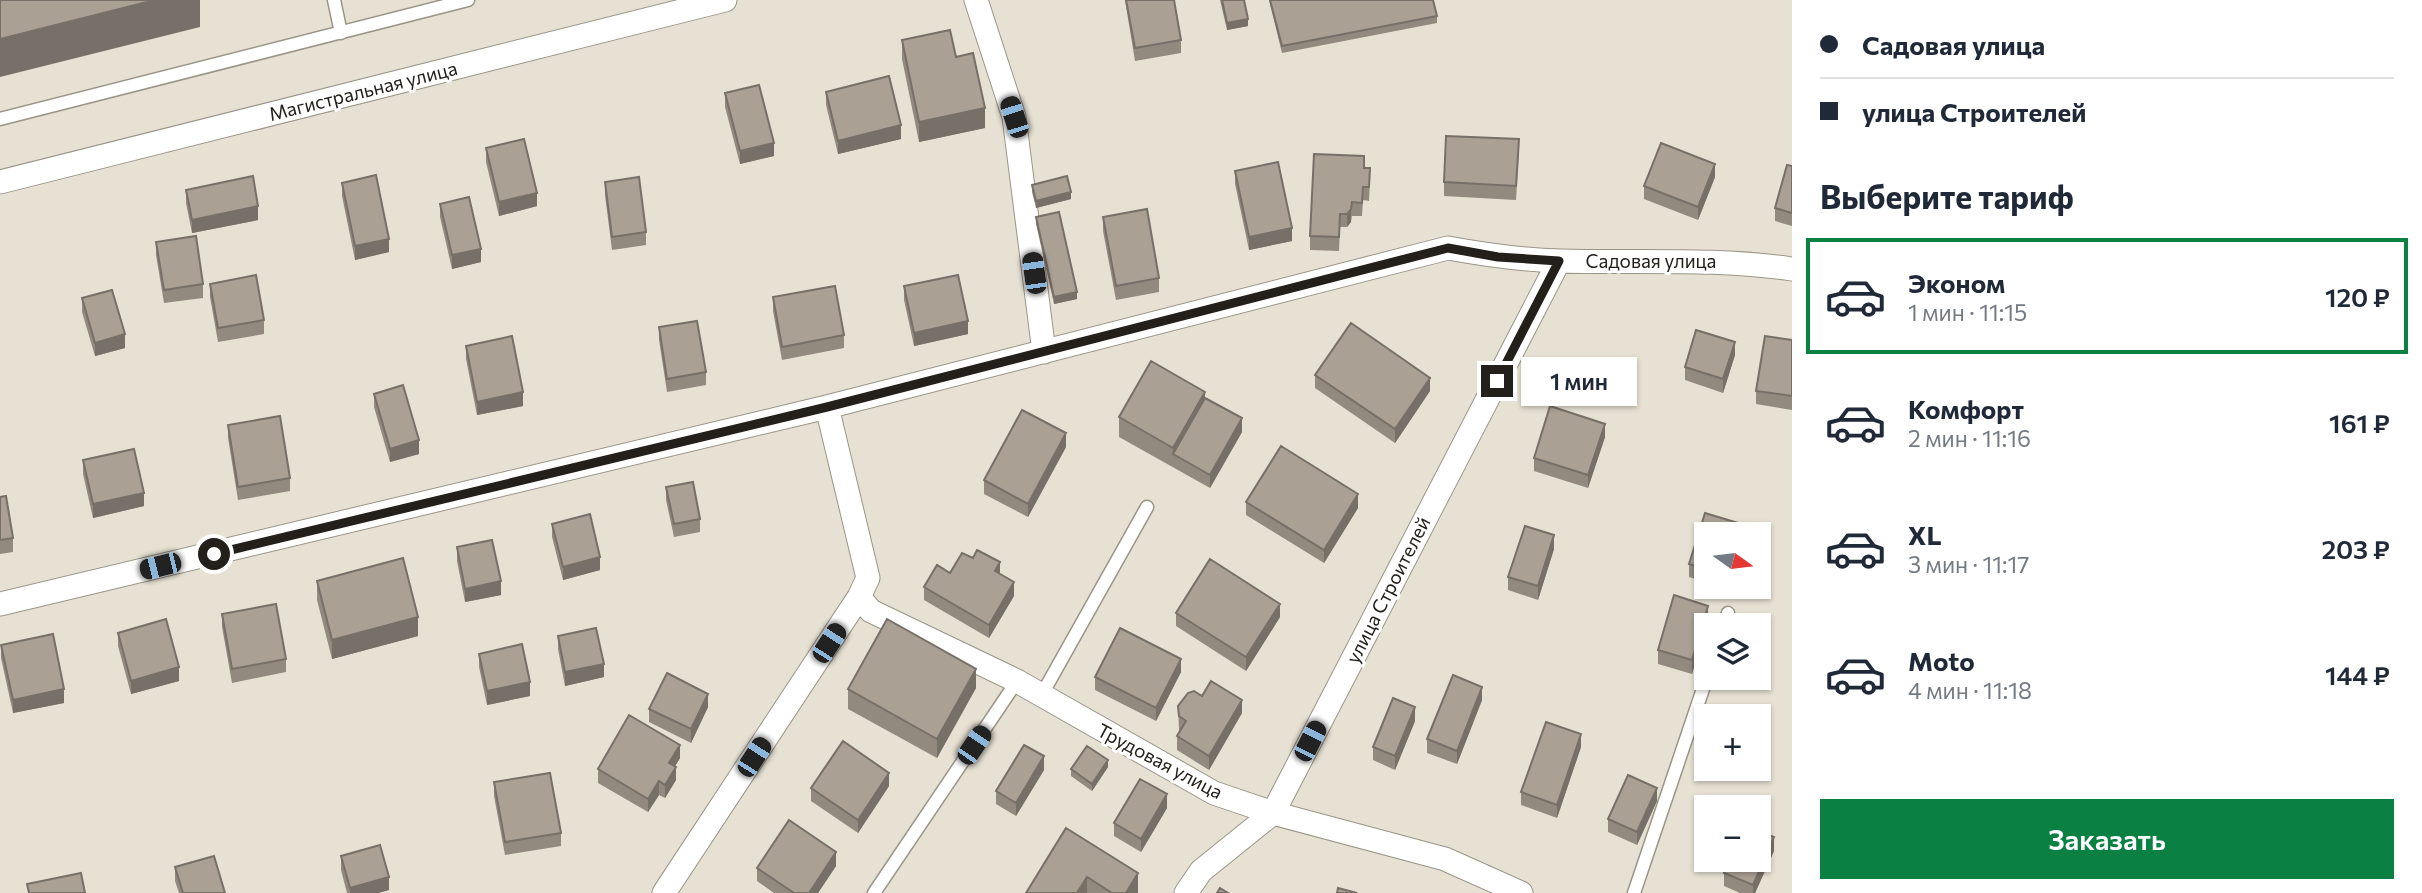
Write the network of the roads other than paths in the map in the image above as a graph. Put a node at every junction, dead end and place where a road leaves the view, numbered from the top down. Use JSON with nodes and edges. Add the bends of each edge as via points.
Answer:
{"nodes":[{"id":1,"x":334,"y":0,"type":"edge"},
{"id":2,"x":468,"y":0,"type":"edge"},
{"id":3,"x":725,"y":0,"type":"edge"},
{"id":4,"x":976,"y":0,"type":"edge"},
{"id":5,"x":341,"y":33,"type":"junction"},
{"id":6,"x":0,"y":119,"type":"edge"},
{"id":7,"x":0,"y":182,"type":"edge"},
{"id":8,"x":1559,"y":261,"type":"junction"},
{"id":9,"x":1792,"y":269,"type":"edge"},
{"id":10,"x":1044,"y":352,"type":"junction"},
{"id":11,"x":827,"y":407,"type":"junction"},
{"id":12,"x":1147,"y":507,"type":"dead end"},
{"id":13,"x":859,"y":597,"type":"junction"},
{"id":14,"x":0,"y":604,"type":"edge"},
{"id":15,"x":1017,"y":681,"type":"junction"},
{"id":16,"x":1703,"y":690,"type":"edge"},
{"id":17,"x":1041,"y":696,"type":"junction"},
{"id":18,"x":1273,"y":813,"type":"junction"},
{"id":19,"x":664,"y":893,"type":"edge"},
{"id":20,"x":874,"y":893,"type":"edge"},
{"id":21,"x":1186,"y":893,"type":"edge"},
{"id":22,"x":1521,"y":893,"type":"edge"},
{"id":23,"x":1634,"y":893,"type":"edge"}],
"edges":[{"from":1,"to":5,"type":"lane"},
{"from":2,"to":5,"type":"lane"},
{"from":3,"to":7,"type":"street","name":"Магистральная улица"},
{"from":4,"to":10,"type":"street","via":[[1014,117]]},
{"from":5,"to":6,"type":"lane"},
{"from":8,"to":9,"type":"street","name":"Садовая улица","via":[[1745,262]]},
{"from":8,"to":10,"type":"street","name":"Садовая улица","via":[[1448,248]]},
{"from":8,"to":18,"type":"street","name":"улица Строителей"},
{"from":10,"to":11,"type":"street","name":"Садовая улица"},
{"from":11,"to":13,"type":"street","via":[[868,578]]},
{"from":11,"to":14,"type":"street","name":"Садовая улица"},
{"from":12,"to":17,"type":"lane"},
{"from":13,"to":15,"type":"street","name":"Трудовая улица","via":[[872,611]]},
{"from":13,"to":19,"type":"street"},
{"from":15,"to":17,"type":"street","name":"Трудовая улица"},
{"from":15,"to":20,"type":"lane"},
{"from":16,"to":23,"type":"lane"},
{"from":17,"to":18,"type":"street","name":"Трудовая улица","via":[[1214,793]]},
{"from":18,"to":21,"type":"street","name":"улица Строителей","via":[[1200,871]]},
{"from":18,"to":22,"type":"street","name":"Трудовая улица","via":[[1445,859]]}]}
